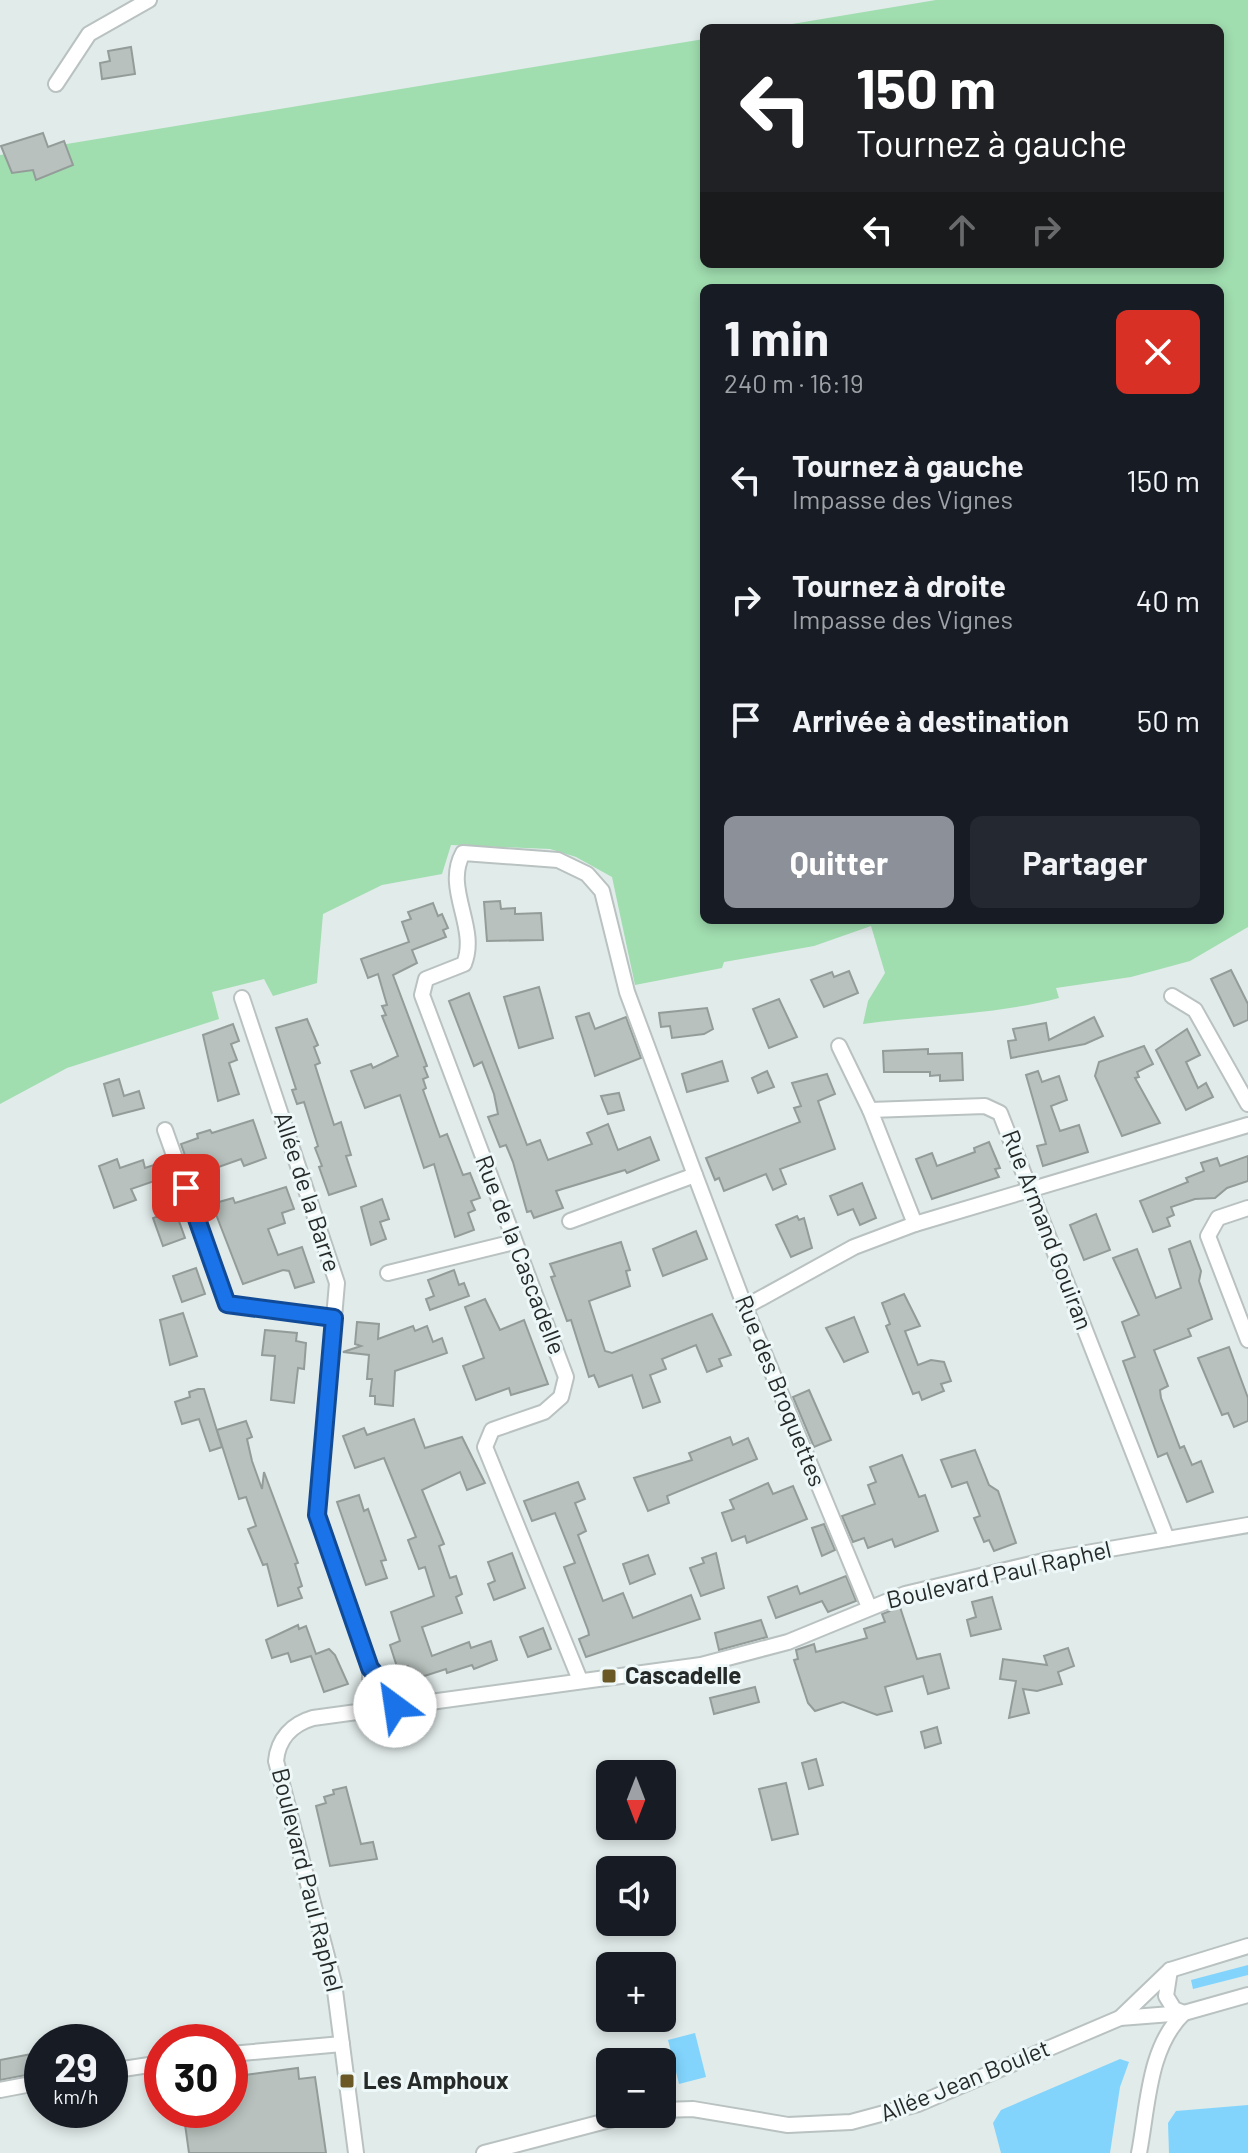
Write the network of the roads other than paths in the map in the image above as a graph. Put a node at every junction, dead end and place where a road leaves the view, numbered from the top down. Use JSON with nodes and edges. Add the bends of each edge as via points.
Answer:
{"nodes":[{"id":1,"x":149,"y":0,"type":"edge"},
{"id":2,"x":56,"y":84,"type":"dead end"},
{"id":3,"x":463,"y":853,"type":"joint"},
{"id":4,"x":1172,"y":996,"type":"dead end"},
{"id":5,"x":242,"y":998,"type":"dead end"},
{"id":6,"x":839,"y":1046,"type":"dead end"},
{"id":7,"x":1248,"y":1104,"type":"edge"},
{"id":8,"x":870,"y":1110,"type":"junction"},
{"id":9,"x":1248,"y":1125,"type":"edge"},
{"id":10,"x":165,"y":1130,"type":"dead end"},
{"id":11,"x":695,"y":1175,"type":"junction"},
{"id":12,"x":1032,"y":1189,"type":"junction"},
{"id":13,"x":1248,"y":1208,"type":"edge"},
{"id":14,"x":570,"y":1221,"type":"dead end"},
{"id":15,"x":915,"y":1224,"type":"junction"},
{"id":16,"x":514,"y":1242,"type":"junction"},
{"id":17,"x":388,"y":1273,"type":"dead end"},
{"id":18,"x":745,"y":1307,"type":"junction"},
{"id":19,"x":334,"y":1318,"type":"junction"},
{"id":20,"x":1248,"y":1340,"type":"edge"},
{"id":21,"x":1248,"y":1525,"type":"edge"},
{"id":22,"x":1167,"y":1539,"type":"junction"},
{"id":23,"x":869,"y":1607,"type":"junction"},
{"id":24,"x":370,"y":1668,"type":"junction"},
{"id":25,"x":580,"y":1680,"type":"junction"},
{"id":26,"x":395,"y":1706,"type":"junction"},
{"id":27,"x":370,"y":1710,"type":"junction"},
{"id":28,"x":1248,"y":1946,"type":"edge"},
{"id":29,"x":1170,"y":1970,"type":"junction"},
{"id":30,"x":1248,"y":1995,"type":"edge"},
{"id":31,"x":1184,"y":2013,"type":"junction"},
{"id":32,"x":1120,"y":2018,"type":"junction"},
{"id":33,"x":342,"y":2044,"type":"junction"},
{"id":34,"x":248,"y":2052,"type":"edge"},
{"id":35,"x":24,"y":2085,"type":"edge"},
{"id":36,"x":0,"y":2090,"type":"edge"},
{"id":37,"x":676,"y":2110,"type":"edge"},
{"id":38,"x":596,"y":2124,"type":"edge"},
{"id":39,"x":356,"y":2153,"type":"edge"},
{"id":40,"x":484,"y":2153,"type":"edge"},
{"id":41,"x":1139,"y":2153,"type":"edge"}],
"edges":[{"from":1,"to":2,"type":"street","via":[[89,34]]},
{"from":3,"to":11,"type":"street","name":"Rue des Broquettes","via":[[558,860],[587,874],[602,891],[627,992]]},
{"from":3,"to":16,"type":"street","name":"Rue de la Cascadelle","via":[[454,869],[470,949],[464,964],[426,979],[422,995]]},
{"from":4,"to":7,"type":"street","via":[[1195,1010]]},
{"from":5,"to":19,"type":"street","name":"Allée de la Barre","via":[[337,1283]]},
{"from":6,"to":8,"type":"street"},
{"from":8,"to":12,"type":"street","name":"Rue Armand Gouiran","via":[[985,1106],[1000,1113]]},
{"from":8,"to":15,"type":"street"},
{"from":9,"to":12,"type":"street"},
{"from":10,"to":19,"type":"street","via":[[227,1304]]},
{"from":11,"to":14,"type":"street"},
{"from":11,"to":18,"type":"street","name":"Rue des Broquettes"},
{"from":12,"to":15,"type":"street"},
{"from":12,"to":22,"type":"street","name":"Rue Armand Gouiran"},
{"from":13,"to":20,"type":"street","via":[[1218,1218],[1208,1236]]},
{"from":15,"to":18,"type":"street","via":[[854,1247]]},
{"from":16,"to":17,"type":"street"},
{"from":16,"to":25,"type":"street","name":"Rue de la Cascadelle","via":[[566,1377],[561,1397],[544,1412],[492,1430],[485,1447]]},
{"from":18,"to":23,"type":"street","name":"Rue des Broquettes"},
{"from":19,"to":24,"type":"street","name":"Allée de la Barre","via":[[317,1515]]},
{"from":21,"to":22,"type":"street","name":"Boulevard Paul Raphel"},
{"from":22,"to":23,"type":"street","name":"Boulevard Paul Raphel","via":[[958,1580]]},
{"from":23,"to":25,"type":"street","name":"Boulevard Paul Raphel","via":[[788,1642],[701,1665]]},
{"from":24,"to":26,"type":"street","name":"Allée de la Barre"},
{"from":24,"to":27,"type":"street","name":"Allée de la Barre"},
{"from":25,"to":26,"type":"street","name":"Boulevard Paul Raphel"},
{"from":26,"to":27,"type":"street","name":"Boulevard Paul Raphel"},
{"from":27,"to":33,"type":"street","name":"Boulevard Paul Raphel","via":[[302,1721],[283,1738],[277,1753],[334,1983]]},
{"from":28,"to":29,"type":"street"},
{"from":29,"to":31,"type":"street","via":[[1166,1996]]},
{"from":29,"to":32,"type":"street"},
{"from":30,"to":31,"type":"street"},
{"from":31,"to":32,"type":"street"},
{"from":31,"to":41,"type":"street","via":[[1158,2053]]},
{"from":32,"to":37,"type":"street","name":"Allée Jean Boulet","via":[[884,2116],[815,2126]]},
{"from":33,"to":34,"type":"street"},
{"from":33,"to":39,"type":"street","name":"Boulevard Paul Raphel"},
{"from":35,"to":36,"type":"street"},
{"from":38,"to":40,"type":"street"}]}
